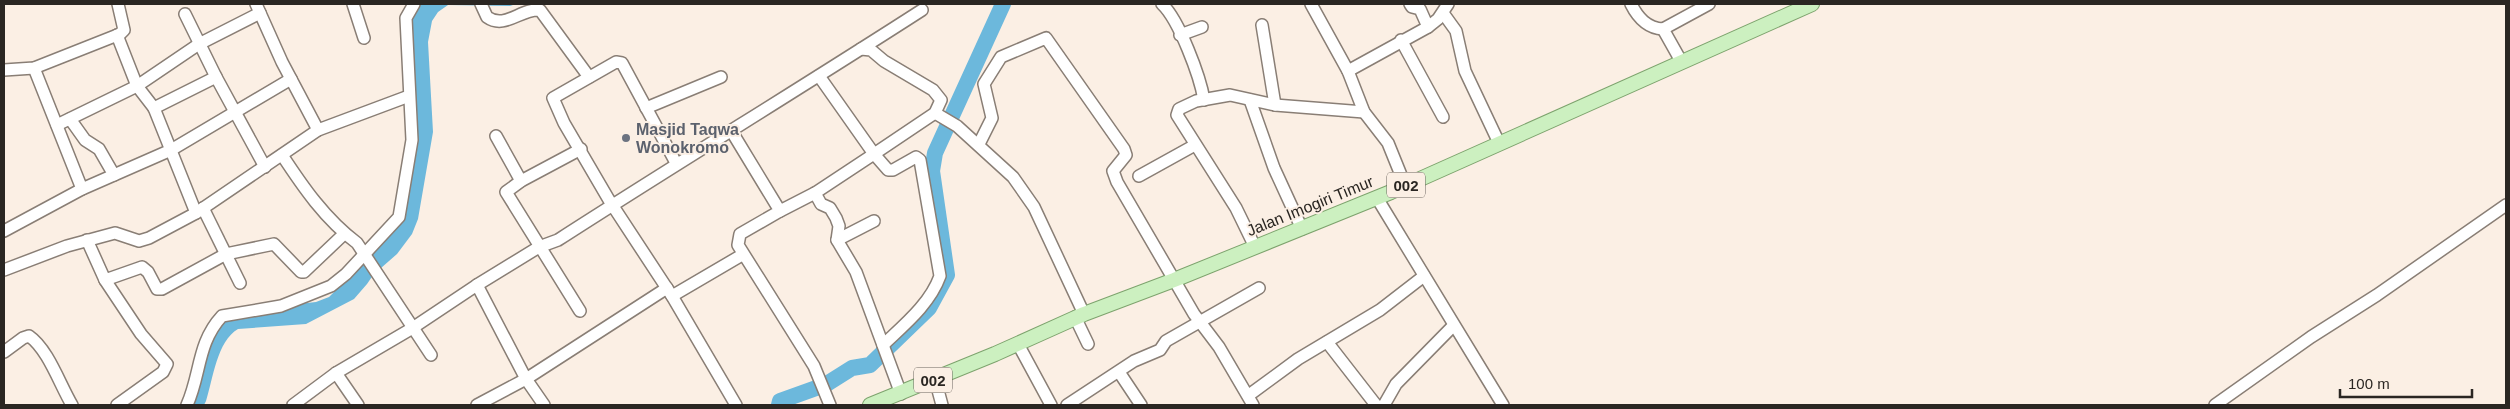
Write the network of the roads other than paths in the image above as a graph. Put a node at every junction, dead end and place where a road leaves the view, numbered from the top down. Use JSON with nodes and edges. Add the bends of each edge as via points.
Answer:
{"nodes":[{"id":1,"x":118,"y":4,"type":"edge"},
{"id":2,"x":353,"y":4,"type":"edge"},
{"id":3,"x":414,"y":4,"type":"edge"},
{"id":4,"x":1162,"y":4,"type":"edge"},
{"id":5,"x":1311,"y":4,"type":"edge"},
{"id":6,"x":1410,"y":4,"type":"edge"},
{"id":7,"x":1630,"y":4,"type":"edge"},
{"id":8,"x":1709,"y":4,"type":"edge"},
{"id":9,"x":1812,"y":4,"type":"edge"},
{"id":10,"x":482,"y":6,"type":"edge"},
{"id":11,"x":258,"y":8,"type":"edge"},
{"id":12,"x":1446,"y":8,"type":"edge"},
{"id":13,"x":922,"y":10,"type":"dead end"},
{"id":14,"x":185,"y":14,"type":"dead end"},
{"id":15,"x":1262,"y":25,"type":"dead end"},
{"id":16,"x":1202,"y":27,"type":"dead end"},
{"id":17,"x":1428,"y":27,"type":"junction"},
{"id":18,"x":1663,"y":29,"type":"junction"},
{"id":19,"x":117,"y":35,"type":"junction"},
{"id":20,"x":1180,"y":36,"type":"junction"},
{"id":21,"x":364,"y":38,"type":"dead end"},
{"id":22,"x":1401,"y":40,"type":"junction"},
{"id":23,"x":200,"y":44,"type":"junction"},
{"id":24,"x":861,"y":49,"type":"junction"},
{"id":25,"x":1681,"y":61,"type":"junction"},
{"id":26,"x":34,"y":68,"type":"junction"},
{"id":27,"x":4,"y":70,"type":"edge"},
{"id":28,"x":1348,"y":71,"type":"junction"},
{"id":29,"x":819,"y":76,"type":"junction"},
{"id":30,"x":216,"y":77,"type":"junction"},
{"id":31,"x":589,"y":77,"type":"junction"},
{"id":32,"x":720,"y":77,"type":"dead end"},
{"id":33,"x":291,"y":80,"type":"junction"},
{"id":34,"x":137,"y":86,"type":"junction"},
{"id":35,"x":409,"y":96,"type":"junction"},
{"id":36,"x":1204,"y":100,"type":"junction"},
{"id":37,"x":1250,"y":100,"type":"junction"},
{"id":38,"x":1275,"y":105,"type":"junction"},
{"id":39,"x":154,"y":108,"type":"junction"},
{"id":40,"x":646,"y":108,"type":"junction"},
{"id":41,"x":1364,"y":112,"type":"junction"},
{"id":42,"x":235,"y":114,"type":"junction"},
{"id":43,"x":938,"y":114,"type":"junction"},
{"id":44,"x":1443,"y":116,"type":"dead end"},
{"id":45,"x":70,"y":119,"type":"junction"},
{"id":46,"x":57,"y":125,"type":"junction"},
{"id":47,"x":318,"y":130,"type":"junction"},
{"id":48,"x":732,"y":132,"type":"junction"},
{"id":49,"x":496,"y":136,"type":"dead end"},
{"id":50,"x":1499,"y":143,"type":"junction"},
{"id":51,"x":979,"y":144,"type":"junction"},
{"id":52,"x":1195,"y":145,"type":"junction"},
{"id":53,"x":581,"y":149,"type":"junction"},
{"id":54,"x":171,"y":150,"type":"junction"},
{"id":55,"x":874,"y":154,"type":"junction"},
{"id":56,"x":282,"y":155,"type":"junction"},
{"id":57,"x":676,"y":163,"type":"junction"},
{"id":58,"x":265,"y":167,"type":"junction"},
{"id":59,"x":114,"y":175,"type":"junction"},
{"id":60,"x":1138,"y":176,"type":"dead end"},
{"id":61,"x":521,"y":181,"type":"junction"},
{"id":62,"x":1405,"y":185,"type":"junction"},
{"id":63,"x":82,"y":189,"type":"junction"},
{"id":64,"x":815,"y":193,"type":"junction"},
{"id":65,"x":1377,"y":198,"type":"junction"},
{"id":66,"x":612,"y":205,"type":"junction"},
{"id":67,"x":2506,"y":205,"type":"edge"},
{"id":68,"x":200,"y":210,"type":"junction"},
{"id":69,"x":780,"y":210,"type":"junction"},
{"id":70,"x":874,"y":221,"type":"dead end"},
{"id":71,"x":1302,"y":229,"type":"junction"},
{"id":72,"x":4,"y":231,"type":"edge"},
{"id":73,"x":344,"y":234,"type":"junction"},
{"id":74,"x":87,"y":240,"type":"junction"},
{"id":75,"x":837,"y":240,"type":"junction"},
{"id":76,"x":539,"y":247,"type":"junction"},
{"id":77,"x":1255,"y":247,"type":"junction"},
{"id":78,"x":226,"y":254,"type":"junction"},
{"id":79,"x":365,"y":255,"type":"junction"},
{"id":80,"x":742,"y":255,"type":"junction"},
{"id":81,"x":4,"y":270,"type":"edge"},
{"id":82,"x":1424,"y":276,"type":"junction"},
{"id":83,"x":105,"y":280,"type":"junction"},
{"id":84,"x":1174,"y":280,"type":"junction"},
{"id":85,"x":240,"y":283,"type":"dead end"},
{"id":86,"x":477,"y":285,"type":"junction"},
{"id":87,"x":1258,"y":288,"type":"dead end"},
{"id":88,"x":669,"y":292,"type":"junction"},
{"id":89,"x":580,"y":311,"type":"dead end"},
{"id":90,"x":1080,"y":316,"type":"junction"},
{"id":91,"x":1199,"y":322,"type":"junction"},
{"id":92,"x":1453,"y":326,"type":"junction"},
{"id":93,"x":411,"y":329,"type":"junction"},
{"id":94,"x":1328,"y":342,"type":"junction"},
{"id":95,"x":1018,"y":344,"type":"junction"},
{"id":96,"x":1088,"y":344,"type":"dead end"},
{"id":97,"x":884,"y":347,"type":"junction"},
{"id":98,"x":4,"y":352,"type":"edge"},
{"id":99,"x":430,"y":355,"type":"dead end"},
{"id":100,"x":1119,"y":372,"type":"junction"},
{"id":101,"x":336,"y":373,"type":"junction"},
{"id":102,"x":526,"y":379,"type":"junction"},
{"id":103,"x":935,"y":379,"type":"junction"},
{"id":104,"x":901,"y":394,"type":"junction"},
{"id":105,"x":1251,"y":400,"type":"edge"},
{"id":106,"x":1074,"y":403,"type":"edge"},
{"id":107,"x":72,"y":405,"type":"edge"},
{"id":108,"x":116,"y":405,"type":"edge"},
{"id":109,"x":187,"y":405,"type":"edge"},
{"id":110,"x":293,"y":405,"type":"edge"},
{"id":111,"x":358,"y":405,"type":"edge"},
{"id":112,"x":477,"y":405,"type":"edge"},
{"id":113,"x":544,"y":405,"type":"edge"},
{"id":114,"x":736,"y":405,"type":"edge"},
{"id":115,"x":830,"y":405,"type":"edge"},
{"id":116,"x":870,"y":405,"type":"edge"},
{"id":117,"x":942,"y":405,"type":"edge"},
{"id":118,"x":1052,"y":405,"type":"edge"},
{"id":119,"x":1141,"y":405,"type":"edge"},
{"id":120,"x":1376,"y":405,"type":"edge"},
{"id":121,"x":1384,"y":405,"type":"edge"},
{"id":122,"x":1503,"y":405,"type":"edge"},
{"id":123,"x":2215,"y":405,"type":"edge"}],
"edges":[{"from":1,"to":19,"type":"street","via":[[124,30]]},
{"from":2,"to":21,"type":"street"},
{"from":3,"to":35,"type":"street","via":[[406,18]]},
{"from":4,"to":20,"type":"street"},
{"from":5,"to":28,"type":"street"},
{"from":6,"to":17,"type":"street","via":[[1420,9]]},
{"from":7,"to":18,"type":"street","via":[[1643,22]]},
{"from":8,"to":18,"type":"street"},
{"from":9,"to":25,"type":"main road","name":"Jalan Imogiri Timur","number":"002"},
{"from":10,"to":31,"type":"street","via":[[489,19],[500,21],[540,10]]},
{"from":11,"to":23,"type":"street"},
{"from":11,"to":33,"type":"street"},
{"from":12,"to":17,"type":"street"},
{"from":12,"to":50,"type":"street","via":[[1456,31],[1465,71]]},
{"from":13,"to":24,"type":"street"},
{"from":14,"to":23,"type":"street"},
{"from":15,"to":38,"type":"street"},
{"from":16,"to":20,"type":"street"},
{"from":17,"to":22,"type":"street"},
{"from":18,"to":25,"type":"street"},
{"from":19,"to":26,"type":"street"},
{"from":19,"to":34,"type":"street"},
{"from":20,"to":36,"type":"street","via":[[1200,78]]},
{"from":22,"to":28,"type":"street"},
{"from":22,"to":44,"type":"street"},
{"from":23,"to":30,"type":"street"},
{"from":23,"to":34,"type":"street"},
{"from":24,"to":29,"type":"street"},
{"from":24,"to":43,"type":"street","via":[[871,50],[933,90],[940,100]]},
{"from":25,"to":50,"type":"main road","name":"Jalan Imogiri Timur","number":"002"},
{"from":26,"to":27,"type":"street"},
{"from":26,"to":46,"type":"street"},
{"from":28,"to":41,"type":"street"},
{"from":29,"to":48,"type":"street"},
{"from":29,"to":55,"type":"street"},
{"from":30,"to":39,"type":"street"},
{"from":30,"to":42,"type":"street"},
{"from":31,"to":40,"type":"street","via":[[616,62],[622,63]]},
{"from":31,"to":53,"type":"street","via":[[553,98]]},
{"from":32,"to":40,"type":"street"},
{"from":33,"to":42,"type":"street"},
{"from":33,"to":47,"type":"street"},
{"from":34,"to":39,"type":"street"},
{"from":34,"to":45,"type":"street"},
{"from":35,"to":47,"type":"street"},
{"from":35,"to":79,"type":"street","via":[[412,140],[399,217]]},
{"from":36,"to":37,"type":"street","via":[[1230,95]]},
{"from":36,"to":52,"type":"street","via":[[1177,112]]},
{"from":37,"to":38,"type":"street"},
{"from":37,"to":71,"type":"street","via":[[1274,168]]},
{"from":38,"to":41,"type":"street"},
{"from":39,"to":54,"type":"street"},
{"from":40,"to":57,"type":"street"},
{"from":41,"to":62,"type":"street","via":[[1388,143]]},
{"from":42,"to":54,"type":"street"},
{"from":42,"to":58,"type":"street"},
{"from":43,"to":51,"type":"street"},
{"from":43,"to":55,"type":"street"},
{"from":45,"to":46,"type":"street"},
{"from":45,"to":59,"type":"street","via":[[86,140],[99,149]]},
{"from":46,"to":63,"type":"street"},
{"from":47,"to":56,"type":"street"},
{"from":48,"to":57,"type":"street"},
{"from":48,"to":69,"type":"street"},
{"from":49,"to":61,"type":"street"},
{"from":50,"to":62,"type":"main road","name":"Jalan Imogiri Timur","number":"002"},
{"from":51,"to":84,"type":"street","via":[[992,118],[984,84],[993,66],[1001,57],[1046,38],[1124,149],[1126,155],[1113,171],[1114,177]]},
{"from":51,"to":90,"type":"street","via":[[1013,177],[1034,208]]},
{"from":52,"to":60,"type":"street"},
{"from":52,"to":77,"type":"street","via":[[1236,208]]},
{"from":53,"to":61,"type":"street"},
{"from":53,"to":66,"type":"street"},
{"from":54,"to":59,"type":"street"},
{"from":54,"to":68,"type":"street"},
{"from":55,"to":64,"type":"street"},
{"from":55,"to":97,"type":"street","via":[[888,170],[916,158],[920,160],[940,276],[924,303]]},
{"from":56,"to":58,"type":"street"},
{"from":56,"to":73,"type":"street","via":[[310,197]]},
{"from":57,"to":66,"type":"street"},
{"from":58,"to":68,"type":"street"},
{"from":59,"to":63,"type":"street"},
{"from":61,"to":76,"type":"street","via":[[508,190],[507,196]]},
{"from":62,"to":65,"type":"main road","name":"Jalan Imogiri Timur","number":"002"},
{"from":63,"to":72,"type":"street"},
{"from":64,"to":69,"type":"street"},
{"from":64,"to":75,"type":"street","via":[[836,218],[839,226]]},
{"from":65,"to":71,"type":"main road","name":"Jalan Imogiri Timur","number":"002"},
{"from":65,"to":82,"type":"street"},
{"from":66,"to":76,"type":"street","via":[[558,240]]},
{"from":66,"to":88,"type":"street"},
{"from":67,"to":123,"type":"street"},
{"from":68,"to":74,"type":"street","via":[[139,240],[115,233]]},
{"from":68,"to":78,"type":"street"},
{"from":69,"to":80,"type":"street","via":[[740,234],[738,245]]},
{"from":70,"to":75,"type":"street"},
{"from":71,"to":77,"type":"main road","name":"Jalan Imogiri Timur","number":"002"},
{"from":73,"to":78,"type":"street","via":[[304,272],[274,244]]},
{"from":73,"to":79,"type":"street","via":[[357,243]]},
{"from":74,"to":81,"type":"street"},
{"from":74,"to":83,"type":"street"},
{"from":75,"to":97,"type":"street","via":[[856,272]]},
{"from":76,"to":86,"type":"street"},
{"from":76,"to":89,"type":"street"},
{"from":77,"to":84,"type":"main road","name":"Jalan Imogiri Timur","number":"002"},
{"from":78,"to":83,"type":"street","via":[[162,289],[157,289],[142,267]]},
{"from":78,"to":85,"type":"street"},
{"from":79,"to":93,"type":"street"},
{"from":79,"to":109,"type":"street","via":[[330,286],[281,306],[222,316],[201,351]]},
{"from":80,"to":88,"type":"street"},
{"from":80,"to":115,"type":"street","via":[[771,295],[814,366]]},
{"from":82,"to":92,"type":"street"},
{"from":82,"to":94,"type":"street","via":[[1380,310]]},
{"from":83,"to":108,"type":"street","via":[[141,334],[167,364],[163,372]]},
{"from":84,"to":90,"type":"main road","name":"Jalan Imogiri Timur","number":"002"},
{"from":84,"to":91,"type":"street"},
{"from":86,"to":93,"type":"street"},
{"from":86,"to":102,"type":"street"},
{"from":87,"to":91,"type":"street"},
{"from":88,"to":102,"type":"street"},
{"from":88,"to":114,"type":"street"},
{"from":90,"to":95,"type":"main road","name":"Jalan Imogiri Timur","number":"002"},
{"from":90,"to":96,"type":"street"},
{"from":91,"to":100,"type":"street","via":[[1166,340],[1160,350],[1134,361]]},
{"from":91,"to":105,"type":"street","via":[[1219,347]]},
{"from":92,"to":121,"type":"street","via":[[1396,384]]},
{"from":92,"to":122,"type":"street"},
{"from":93,"to":99,"type":"street"},
{"from":93,"to":101,"type":"street"},
{"from":94,"to":105,"type":"street","via":[[1298,359]]},
{"from":94,"to":120,"type":"street"},
{"from":95,"to":103,"type":"main road","name":"Jalan Imogiri Timur","number":"002"},
{"from":95,"to":118,"type":"street"},
{"from":97,"to":104,"type":"street"},
{"from":98,"to":107,"type":"street","via":[[23,338],[29,336],[33,339],[44,352]]},
{"from":100,"to":106,"type":"street"},
{"from":100,"to":119,"type":"street"},
{"from":101,"to":110,"type":"street"},
{"from":101,"to":111,"type":"street"},
{"from":102,"to":112,"type":"street"},
{"from":102,"to":113,"type":"street"},
{"from":103,"to":104,"type":"main road","name":"Jalan Imogiri Timur","number":"002"},
{"from":103,"to":117,"type":"street"},
{"from":104,"to":116,"type":"main road","name":"Jalan Imogiri Timur","number":"002"}]}
